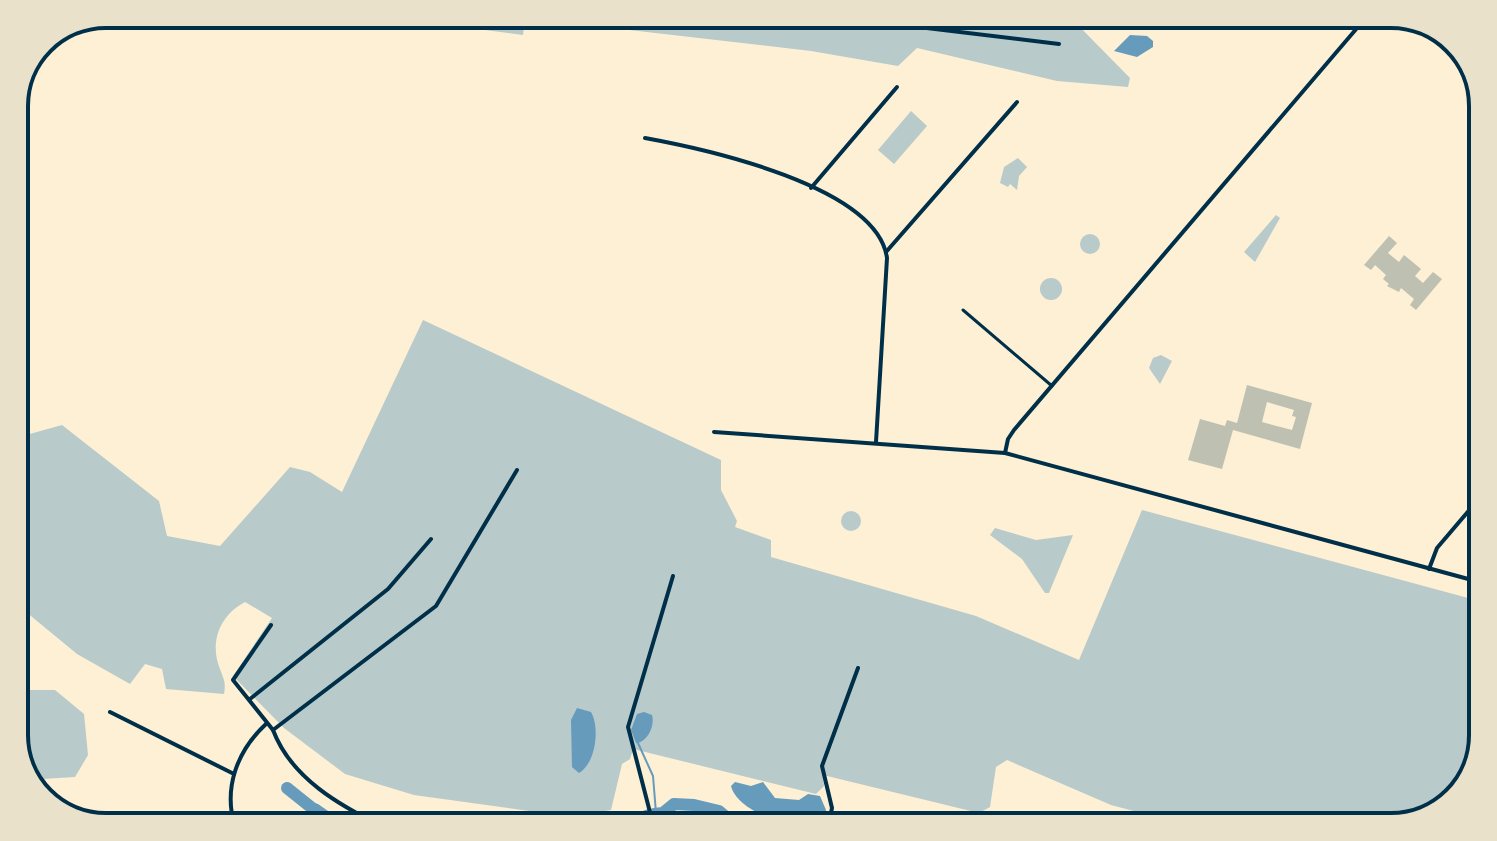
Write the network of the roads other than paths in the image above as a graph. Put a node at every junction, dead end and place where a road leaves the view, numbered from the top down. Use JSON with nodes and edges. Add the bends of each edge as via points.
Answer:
{"nodes":[{"id":1,"x":926,"y":28,"type":"edge"},
{"id":2,"x":1357,"y":28,"type":"edge"},
{"id":3,"x":1059,"y":44,"type":"dead end"},
{"id":4,"x":897,"y":87,"type":"dead end"},
{"id":5,"x":1017,"y":102,"type":"dead end"},
{"id":6,"x":645,"y":138,"type":"dead end"},
{"id":7,"x":811,"y":188,"type":"junction"},
{"id":8,"x":886,"y":252,"type":"junction"},
{"id":9,"x":963,"y":310,"type":"dead end"},
{"id":10,"x":1052,"y":386,"type":"junction"},
{"id":11,"x":714,"y":432,"type":"dead end"},
{"id":12,"x":876,"y":442,"type":"junction"},
{"id":13,"x":1005,"y":453,"type":"junction"},
{"id":14,"x":517,"y":470,"type":"dead end"},
{"id":15,"x":1469,"y":510,"type":"edge"},
{"id":16,"x":431,"y":539,"type":"dead end"},
{"id":17,"x":1429,"y":569,"type":"junction"},
{"id":18,"x":673,"y":576,"type":"dead end"},
{"id":19,"x":1469,"y":579,"type":"edge"},
{"id":20,"x":271,"y":625,"type":"dead end"},
{"id":21,"x":858,"y":668,"type":"dead end"},
{"id":22,"x":250,"y":699,"type":"junction"},
{"id":23,"x":110,"y":712,"type":"dead end"},
{"id":24,"x":266,"y":724,"type":"junction"},
{"id":25,"x":273,"y":730,"type":"junction"},
{"id":26,"x":232,"y":773,"type":"junction"},
{"id":27,"x":233,"y":813,"type":"edge"},
{"id":28,"x":355,"y":813,"type":"edge"},
{"id":29,"x":650,"y":813,"type":"edge"},
{"id":30,"x":831,"y":813,"type":"edge"}],
"edges":[{"from":1,"to":3,"type":"street"},
{"from":2,"to":10,"type":"street"},
{"from":4,"to":7,"type":"street"},
{"from":5,"to":8,"type":"street"},
{"from":6,"to":7,"type":"street","via":[[708,149]]},
{"from":7,"to":8,"type":"street","via":[[863,217]]},
{"from":8,"to":12,"type":"street"},
{"from":9,"to":10,"type":"street"},
{"from":10,"to":13,"type":"street","via":[[1008,439]]},
{"from":11,"to":12,"type":"street"},
{"from":12,"to":13,"type":"street"},
{"from":13,"to":17,"type":"street"},
{"from":14,"to":25,"type":"street","via":[[436,606]]},
{"from":15,"to":17,"type":"street","via":[[1437,548]]},
{"from":16,"to":22,"type":"street","via":[[388,589]]},
{"from":17,"to":19,"type":"street"},
{"from":18,"to":29,"type":"street","via":[[628,727]]},
{"from":20,"to":22,"type":"street","via":[[233,680]]},
{"from":21,"to":30,"type":"street","via":[[822,766]]},
{"from":22,"to":24,"type":"street"},
{"from":23,"to":26,"type":"street"},
{"from":24,"to":25,"type":"street"},
{"from":24,"to":26,"type":"street","via":[[250,739]]},
{"from":25,"to":28,"type":"street","via":[[280,750],[315,785]]},
{"from":26,"to":27,"type":"street"}]}
